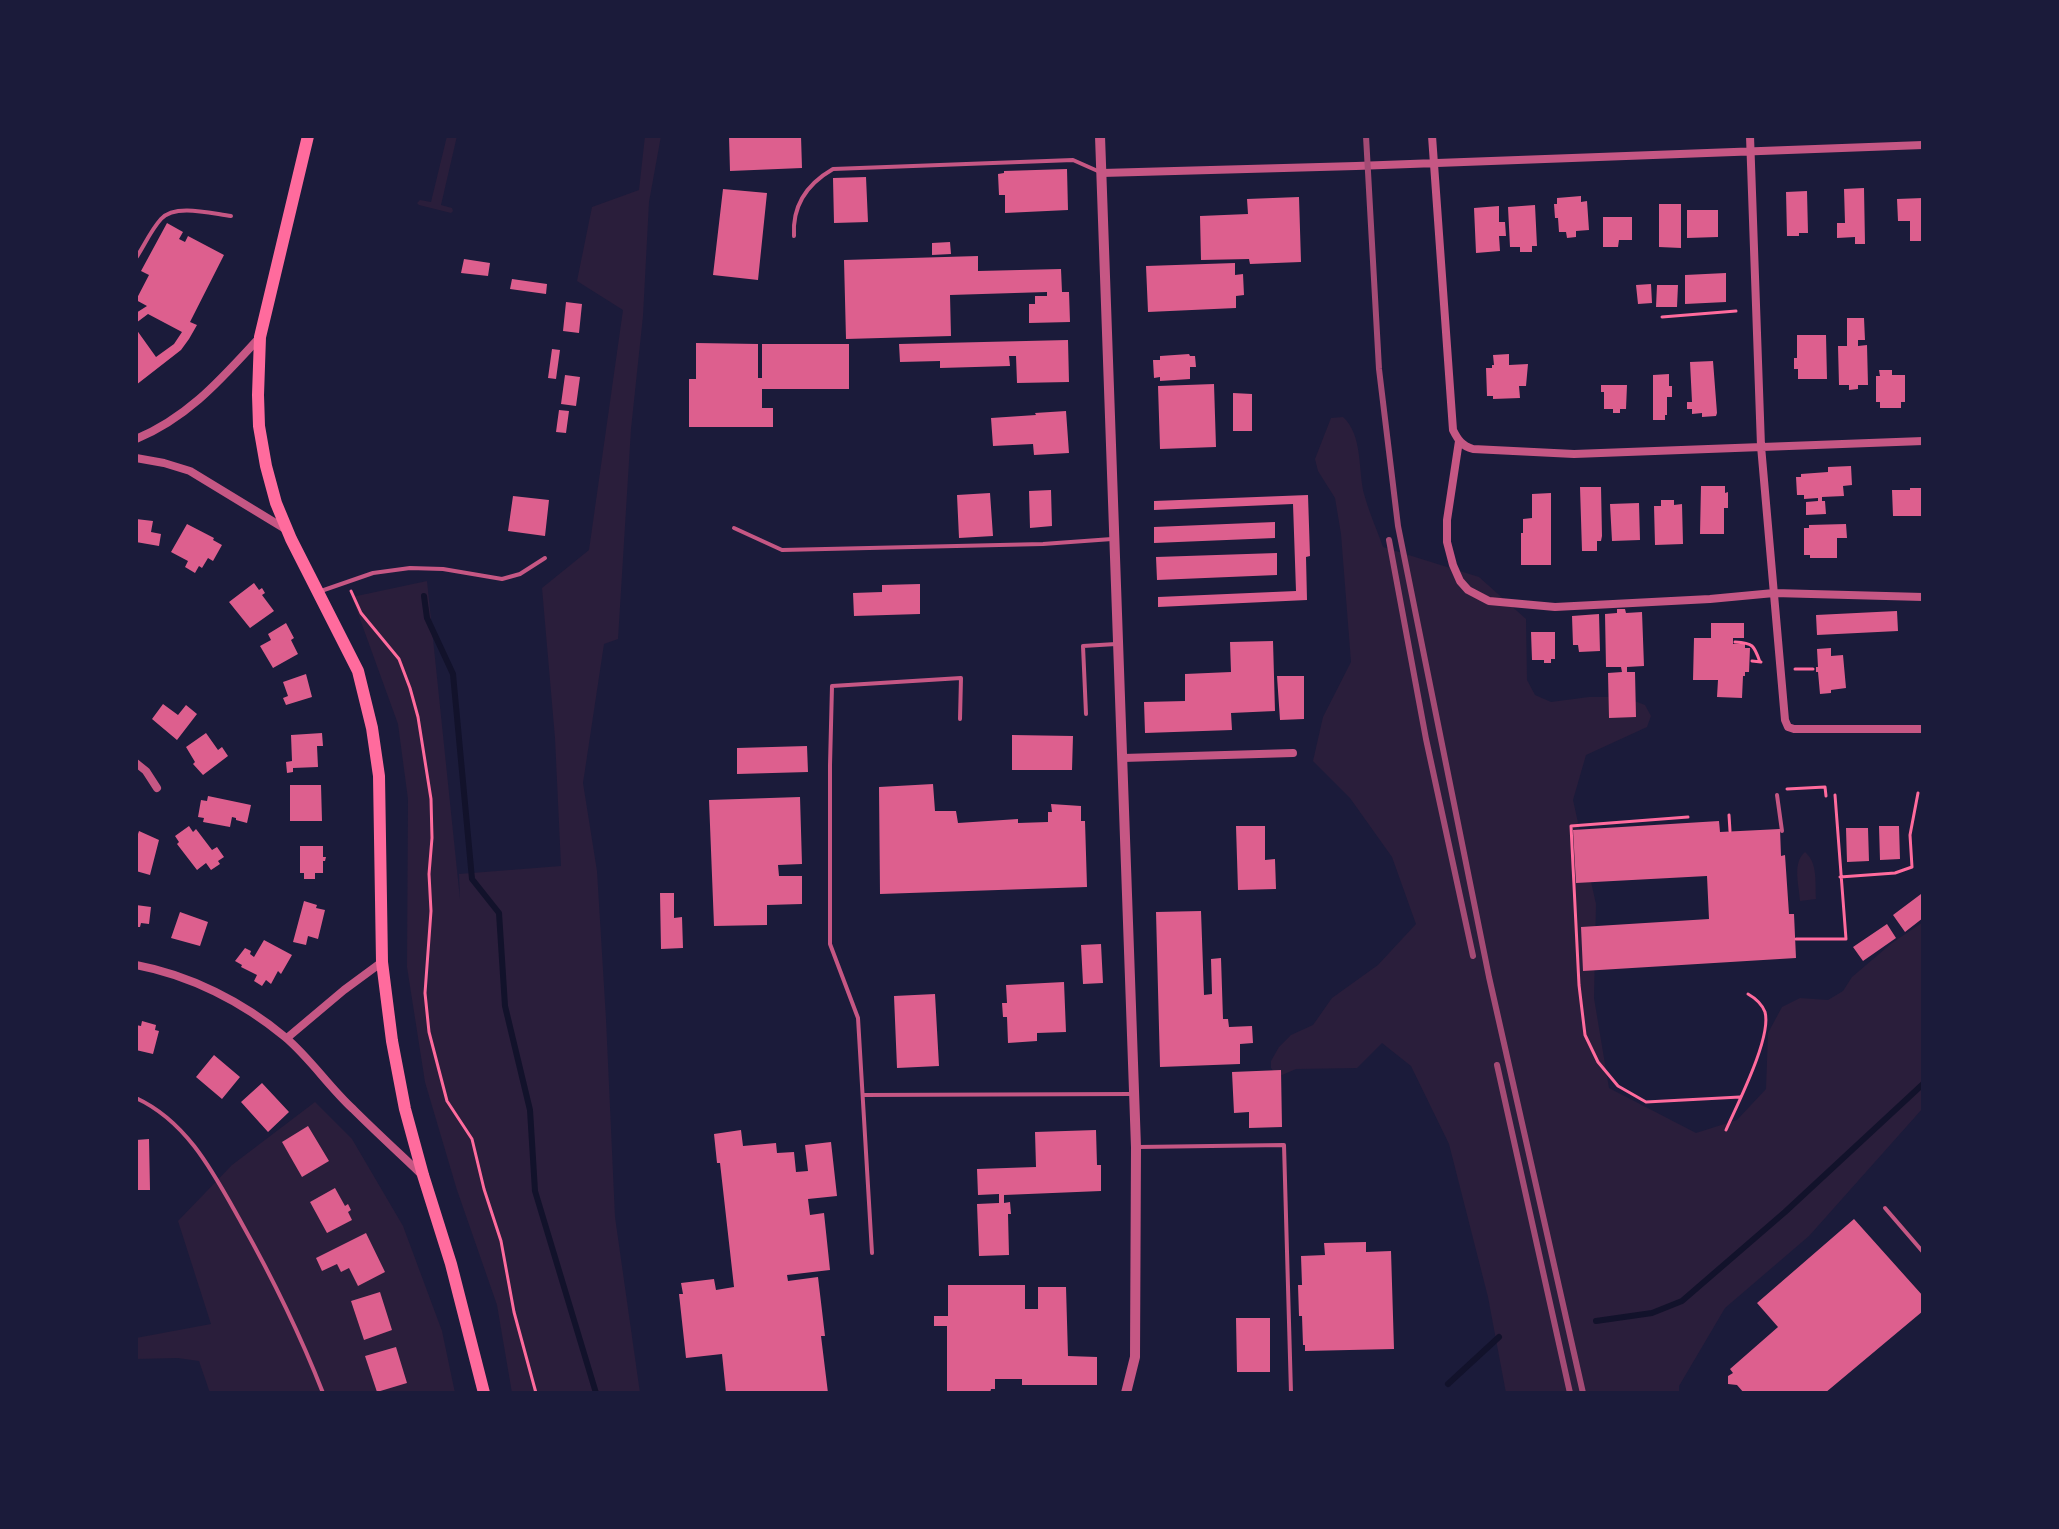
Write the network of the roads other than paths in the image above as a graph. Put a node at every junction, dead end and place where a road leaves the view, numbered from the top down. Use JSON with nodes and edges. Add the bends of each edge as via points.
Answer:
{"nodes":[{"id":1,"x":308,"y":136,"type":"edge"},
{"id":2,"x":1100,"y":136,"type":"edge"},
{"id":3,"x":1432,"y":136,"type":"edge"},
{"id":4,"x":1750,"y":136,"type":"edge"},
{"id":5,"x":1923,"y":145,"type":"edge"},
{"id":6,"x":1751,"y":153,"type":"junction"},
{"id":7,"x":1433,"y":163,"type":"junction"},
{"id":8,"x":1102,"y":173,"type":"junction"},
{"id":9,"x":231,"y":216,"type":"dead end"},
{"id":10,"x":794,"y":236,"type":"dead end"},
{"id":11,"x":136,"y":258,"type":"edge"},
{"id":12,"x":260,"y":337,"type":"junction"},
{"id":13,"x":136,"y":439,"type":"edge"},
{"id":14,"x":1459,"y":441,"type":"junction"},
{"id":15,"x":1923,"y":441,"type":"edge"},
{"id":16,"x":1761,"y":446,"type":"junction"},
{"id":17,"x":136,"y":458,"type":"edge"},
{"id":18,"x":734,"y":528,"type":"dead end"},
{"id":19,"x":287,"y":531,"type":"junction"},
{"id":20,"x":1114,"y":539,"type":"junction"},
{"id":21,"x":545,"y":558,"type":"dead end"},
{"id":22,"x":319,"y":592,"type":"junction"},
{"id":23,"x":1774,"y":593,"type":"junction"},
{"id":24,"x":1923,"y":597,"type":"edge"},
{"id":25,"x":1118,"y":644,"type":"junction"},
{"id":26,"x":1086,"y":714,"type":"dead end"},
{"id":27,"x":960,"y":719,"type":"dead end"},
{"id":28,"x":1923,"y":729,"type":"edge"},
{"id":29,"x":1293,"y":753,"type":"dead end"},
{"id":30,"x":1123,"y":758,"type":"junction"},
{"id":31,"x":136,"y":763,"type":"edge"},
{"id":32,"x":157,"y":788,"type":"dead end"},
{"id":33,"x":1777,"y":795,"type":"dead end"},
{"id":34,"x":1782,"y":831,"type":"dead end"},
{"id":35,"x":382,"y":962,"type":"junction"},
{"id":36,"x":136,"y":965,"type":"edge"},
{"id":37,"x":287,"y":1038,"type":"junction"},
{"id":38,"x":1134,"y":1094,"type":"junction"},
{"id":39,"x":864,"y":1095,"type":"junction"},
{"id":40,"x":136,"y":1098,"type":"edge"},
{"id":41,"x":1136,"y":1147,"type":"junction"},
{"id":42,"x":423,"y":1175,"type":"junction"},
{"id":43,"x":1885,"y":1208,"type":"dead end"},
{"id":44,"x":1923,"y":1252,"type":"edge"},
{"id":45,"x":872,"y":1253,"type":"dead end"},
{"id":46,"x":323,"y":1393,"type":"edge"},
{"id":47,"x":484,"y":1393,"type":"edge"},
{"id":48,"x":1126,"y":1393,"type":"edge"},
{"id":49,"x":1291,"y":1393,"type":"edge"}],
"edges":[{"from":1,"to":12,"type":"main road"},
{"from":2,"to":8,"type":"street"},
{"from":3,"to":7,"type":"street"},
{"from":4,"to":6,"type":"street"},
{"from":5,"to":6,"type":"street"},
{"from":6,"to":7,"type":"street"},
{"from":6,"to":16,"type":"street"},
{"from":7,"to":8,"type":"street"},
{"from":7,"to":14,"type":"street","via":[[1453,430]]},
{"from":8,"to":10,"type":"lane","via":[[1073,160],[833,169],[804,193],[796,208]]},
{"from":8,"to":20,"type":"street"},
{"from":9,"to":11,"type":"lane","via":[[169,213]]},
{"from":12,"to":13,"type":"street","via":[[206,395]]},
{"from":12,"to":19,"type":"main road","via":[[259,426]]},
{"from":14,"to":16,"type":"street","via":[[1473,449],[1574,454]]},
{"from":14,"to":23,"type":"street","via":[[1447,542],[1460,581],[1480,598],[1555,607]]},
{"from":15,"to":16,"type":"street"},
{"from":16,"to":23,"type":"street"},
{"from":17,"to":19,"type":"street","via":[[190,471]]},
{"from":18,"to":20,"type":"lane","via":[[782,550]]},
{"from":19,"to":22,"type":"main road"},
{"from":20,"to":25,"type":"street"},
{"from":21,"to":22,"type":"lane","via":[[502,579],[410,568],[373,573]]},
{"from":22,"to":35,"type":"main road","via":[[358,671],[372,728],[379,776]]},
{"from":23,"to":24,"type":"street"},
{"from":23,"to":28,"type":"street","via":[[1788,727]]},
{"from":25,"to":26,"type":"lane","via":[[1083,646]]},
{"from":25,"to":30,"type":"street"},
{"from":27,"to":39,"type":"lane","via":[[961,678],[832,686],[830,944],[858,1018]]},
{"from":29,"to":30,"type":"street"},
{"from":30,"to":38,"type":"street"},
{"from":31,"to":32,"type":"street"},
{"from":33,"to":34,"type":"lane"},
{"from":35,"to":37,"type":"street"},
{"from":35,"to":42,"type":"main road","via":[[405,1109]]},
{"from":36,"to":37,"type":"street","via":[[204,986]]},
{"from":37,"to":42,"type":"street"},
{"from":38,"to":39,"type":"lane"},
{"from":38,"to":41,"type":"street"},
{"from":39,"to":45,"type":"lane"},
{"from":40,"to":46,"type":"lane","via":[[172,1122],[203,1156],[256,1249]]},
{"from":41,"to":48,"type":"street","via":[[1135,1357]]},
{"from":41,"to":49,"type":"lane","via":[[1284,1145]]},
{"from":42,"to":47,"type":"main road"},
{"from":43,"to":44,"type":"lane"}]}
